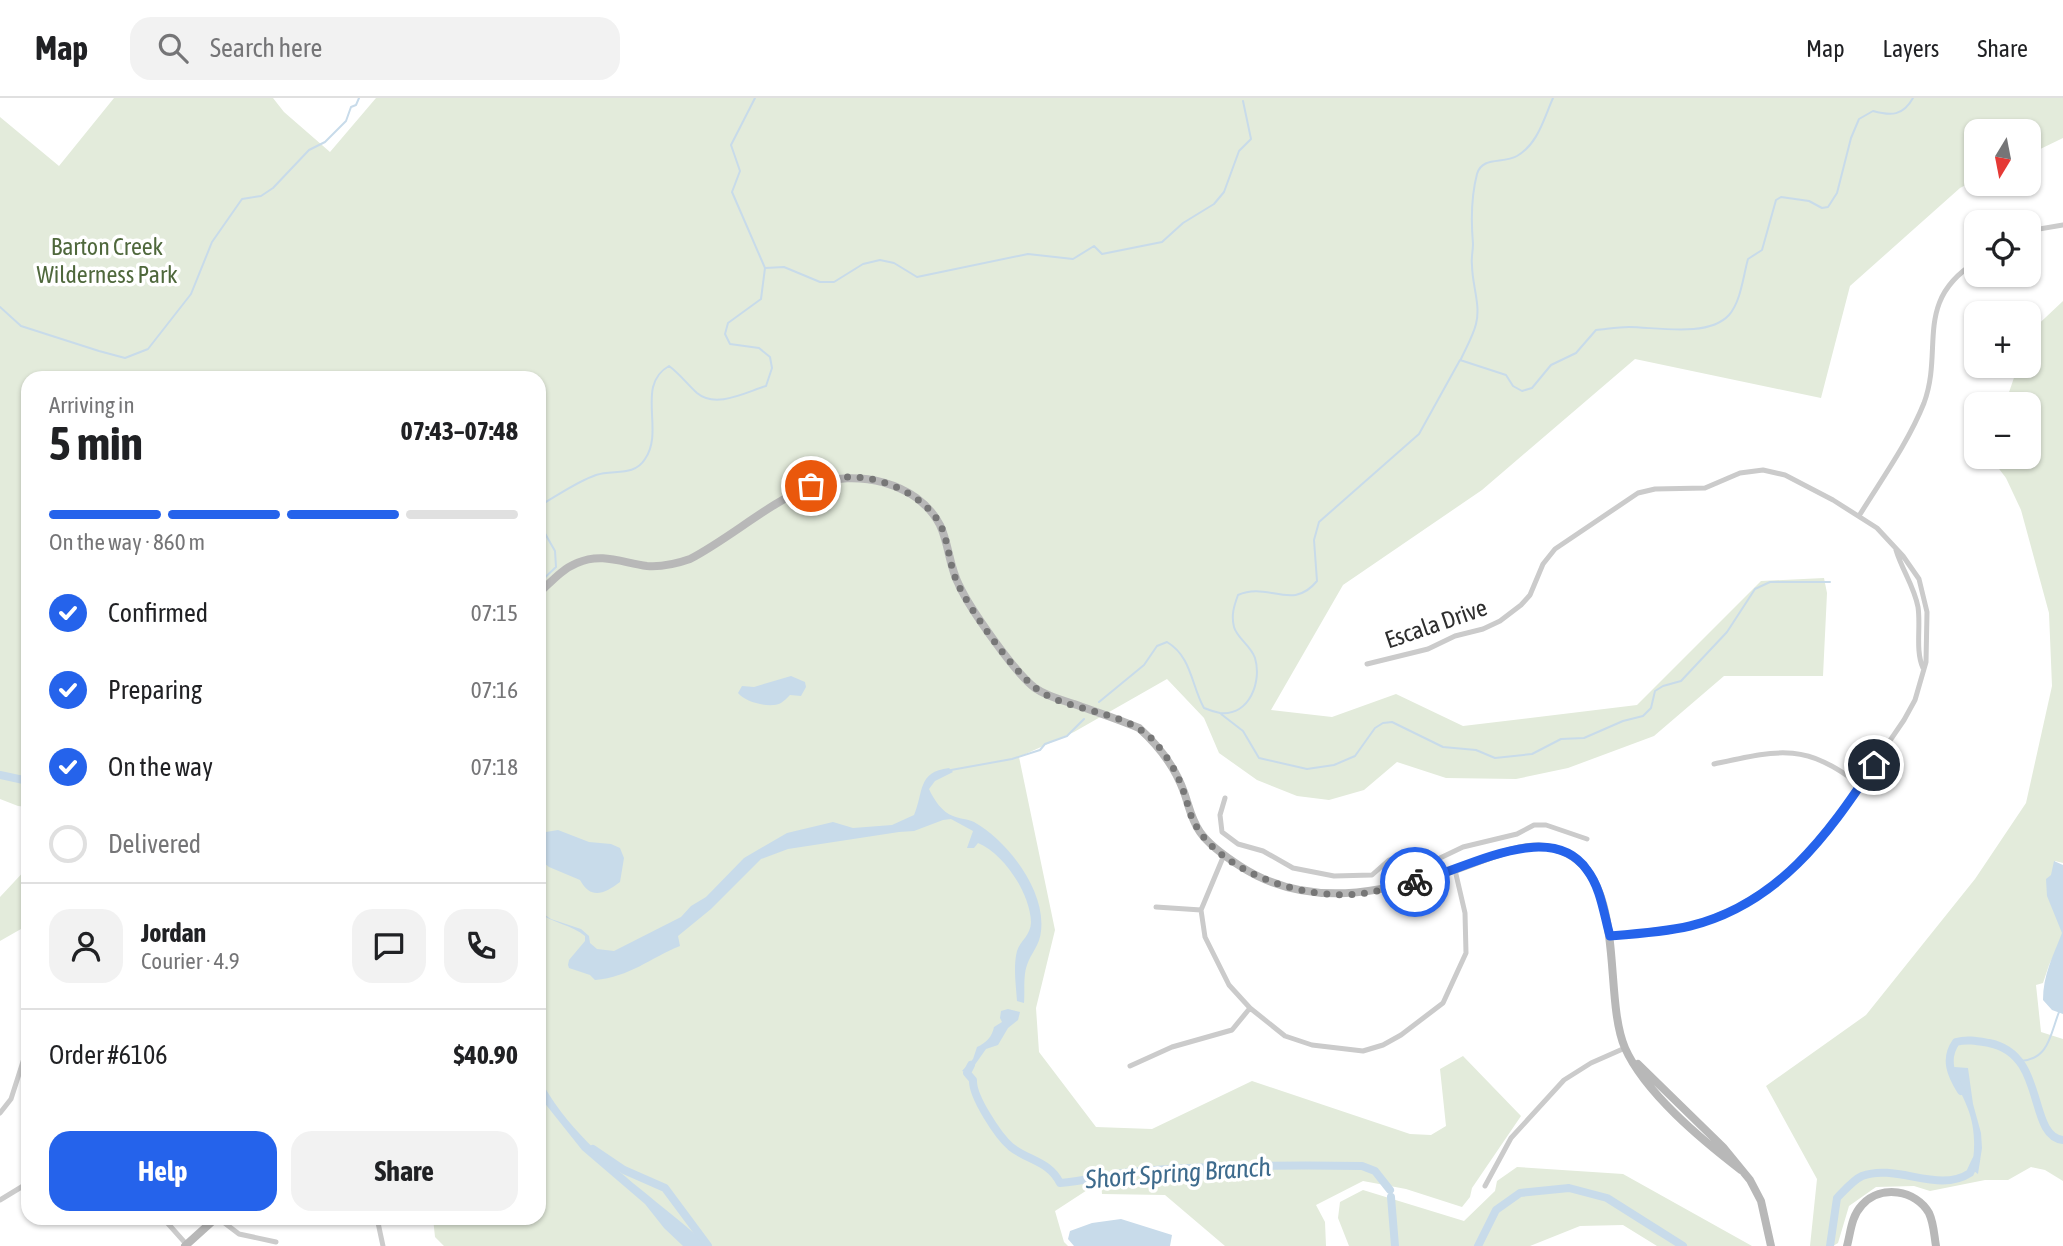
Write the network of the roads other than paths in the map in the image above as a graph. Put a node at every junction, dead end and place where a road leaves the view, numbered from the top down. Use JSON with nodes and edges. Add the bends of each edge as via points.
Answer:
{"nodes":[{"id":1,"x":2063,"y":225,"type":"edge"},
{"id":2,"x":2041,"y":229,"type":"edge"},
{"id":3,"x":1964,"y":269,"type":"edge"},
{"id":4,"x":1859,"y":516,"type":"junction"},
{"id":5,"x":546,"y":587,"type":"edge"},
{"id":6,"x":1367,"y":664,"type":"dead end"},
{"id":7,"x":1714,"y":764,"type":"dead end"},
{"id":8,"x":1860,"y":785,"type":"junction"},
{"id":9,"x":1225,"y":798,"type":"dead end"},
{"id":10,"x":1587,"y":839,"type":"dead end"},
{"id":11,"x":1224,"y":855,"type":"junction"},
{"id":12,"x":1404,"y":855,"type":"junction"},
{"id":13,"x":1455,"y":870,"type":"junction"},
{"id":14,"x":1406,"y":884,"type":"junction"},
{"id":15,"x":1156,"y":907,"type":"dead end"},
{"id":16,"x":1201,"y":910,"type":"junction"},
{"id":17,"x":1610,"y":936,"type":"junction"},
{"id":18,"x":1250,"y":1008,"type":"junction"},
{"id":19,"x":1625,"y":1048,"type":"junction"},
{"id":20,"x":1130,"y":1066,"type":"dead end"},
{"id":21,"x":21,"y":1068,"type":"edge"},
{"id":22,"x":0,"y":1113,"type":"edge"},
{"id":23,"x":1485,"y":1186,"type":"dead end"},
{"id":24,"x":21,"y":1187,"type":"edge"},
{"id":25,"x":0,"y":1200,"type":"edge"},
{"id":26,"x":169,"y":1225,"type":"edge"},
{"id":27,"x":210,"y":1225,"type":"edge"},
{"id":28,"x":227,"y":1225,"type":"edge"},
{"id":29,"x":378,"y":1225,"type":"edge"},
{"id":30,"x":276,"y":1242,"type":"dead end"},
{"id":31,"x":187,"y":1246,"type":"edge"},
{"id":32,"x":383,"y":1246,"type":"edge"},
{"id":33,"x":1770,"y":1246,"type":"edge"},
{"id":34,"x":1847,"y":1246,"type":"edge"},
{"id":35,"x":1936,"y":1246,"type":"edge"}],
"edges":[{"from":1,"to":2,"type":"street"},
{"from":3,"to":4,"type":"street","via":[[1942,298],[1934,318],[1930,380],[1916,421]]},
{"from":4,"to":6,"type":"street","name":"Escala Drive","via":[[1799,481],[1768,470],[1740,473],[1705,488],[1643,491],[1555,549],[1530,595],[1500,621],[1428,649]]},
{"from":4,"to":8,"type":"street","name":"Escala Drive","via":[[1878,528],[1919,579],[1925,595],[1927,634],[1926,662],[1916,700]]},
{"from":5,"to":11,"type":"street","via":[[567,568],[591,558],[647,566],[677,564],[781,501],[827,480],[853,477],[880,482],[913,496],[931,511],[942,528],[964,596],[1023,677],[1045,694],[1120,720],[1151,739],[1170,762],[1201,834]]},
{"from":7,"to":8,"type":"street","via":[[1766,752],[1793,752],[1830,764]]},
{"from":8,"to":17,"type":"street","name":"Escala Drive","via":[[1822,839],[1771,888],[1694,925]]},
{"from":9,"to":12,"type":"street","via":[[1222,832],[1293,868],[1360,877],[1372,875],[1389,860]]},
{"from":10,"to":12,"type":"street","via":[[1541,824],[1438,859],[1426,851]]},
{"from":11,"to":14,"type":"street","via":[[1254,874],[1315,893],[1358,894]]},
{"from":11,"to":16,"type":"street"},
{"from":12,"to":14,"type":"street"},
{"from":13,"to":14,"type":"street"},
{"from":13,"to":17,"type":"street","via":[[1525,847],[1559,849],[1586,868]]},
{"from":13,"to":18,"type":"street","via":[[1465,913],[1466,953],[1443,1003],[1401,1035],[1363,1051],[1312,1045],[1285,1036]]},
{"from":15,"to":16,"type":"street"},
{"from":16,"to":18,"type":"street","via":[[1205,937],[1229,985]]},
{"from":17,"to":19,"type":"street"},
{"from":18,"to":20,"type":"street","via":[[1231,1030],[1172,1047]]},
{"from":19,"to":23,"type":"street","via":[[1564,1080],[1511,1138]]},
{"from":19,"to":33,"type":"street","via":[[1643,1078],[1750,1180],[1761,1201]]},
{"from":21,"to":22,"type":"street","via":[[11,1099]]},
{"from":24,"to":25,"type":"street"},
{"from":26,"to":31,"type":"street"},
{"from":27,"to":31,"type":"street"},
{"from":28,"to":30,"type":"street","via":[[239,1234]]},
{"from":29,"to":32,"type":"street"},
{"from":34,"to":35,"type":"street","via":[[1852,1222],[1862,1205],[1891,1192],[1910,1195],[1926,1209]]}]}
